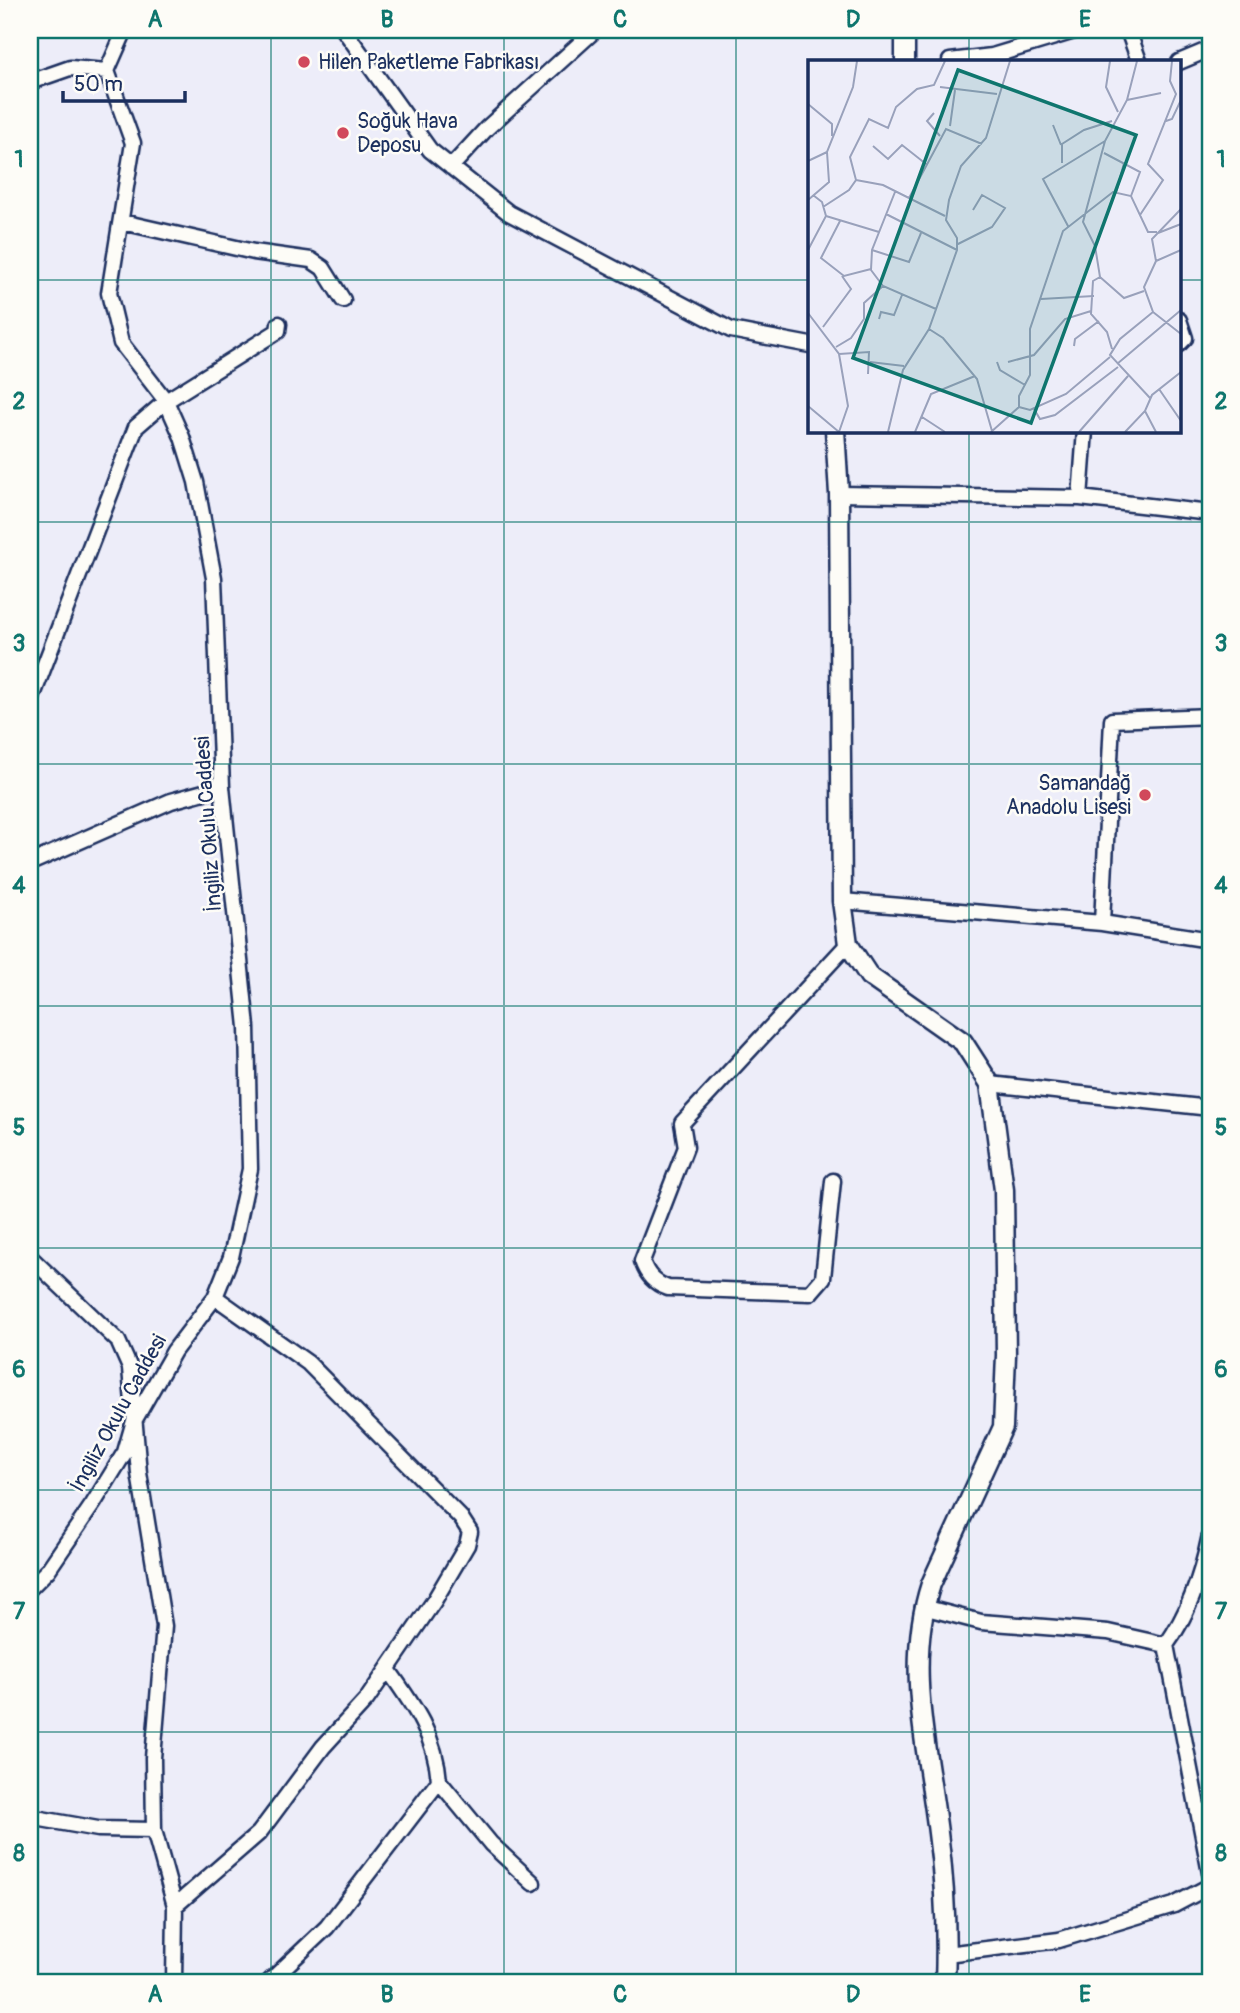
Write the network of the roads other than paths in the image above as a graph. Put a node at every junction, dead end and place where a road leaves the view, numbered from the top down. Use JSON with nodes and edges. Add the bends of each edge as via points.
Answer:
{"nodes":[{"id":1,"x":125,"y":30,"type":"edge"},
{"id":2,"x":344,"y":30,"type":"edge"},
{"id":3,"x":595,"y":30,"type":"edge"},
{"id":4,"x":905,"y":30,"type":"edge"},
{"id":5,"x":1078,"y":30,"type":"edge"},
{"id":6,"x":1128,"y":30,"type":"edge"},
{"id":7,"x":1210,"y":49,"type":"edge"},
{"id":8,"x":905,"y":60,"type":"edge"},
{"id":9,"x":958,"y":60,"type":"edge"},
{"id":10,"x":1139,"y":60,"type":"edge"},
{"id":11,"x":1180,"y":62,"type":"edge"},
{"id":12,"x":107,"y":71,"type":"junction"},
{"id":13,"x":30,"y":82,"type":"edge"},
{"id":14,"x":451,"y":167,"type":"junction"},
{"id":15,"x":122,"y":222,"type":"junction"},
{"id":16,"x":343,"y":300,"type":"dead end"},
{"id":17,"x":1180,"y":323,"type":"edge"},
{"id":18,"x":279,"y":324,"type":"dead end"},
{"id":19,"x":1180,"y":343,"type":"edge"},
{"id":20,"x":808,"y":345,"type":"edge"},
{"id":21,"x":166,"y":401,"type":"junction"},
{"id":22,"x":835,"y":432,"type":"edge"},
{"id":23,"x":1085,"y":432,"type":"edge"},
{"id":24,"x":839,"y":494,"type":"junction"},
{"id":25,"x":1080,"y":498,"type":"junction"},
{"id":26,"x":1210,"y":513,"type":"edge"},
{"id":27,"x":30,"y":702,"type":"edge"},
{"id":28,"x":1210,"y":716,"type":"edge"},
{"id":29,"x":222,"y":788,"type":"junction"},
{"id":30,"x":30,"y":863,"type":"edge"},
{"id":31,"x":842,"y":901,"type":"junction"},
{"id":32,"x":1101,"y":923,"type":"junction"},
{"id":33,"x":1210,"y":940,"type":"edge"},
{"id":34,"x":848,"y":944,"type":"junction"},
{"id":35,"x":990,"y":1084,"type":"junction"},
{"id":36,"x":1210,"y":1108,"type":"edge"},
{"id":37,"x":833,"y":1181,"type":"dead end"},
{"id":38,"x":30,"y":1257,"type":"edge"},
{"id":39,"x":215,"y":1297,"type":"junction"},
{"id":40,"x":134,"y":1422,"type":"junction"},
{"id":41,"x":1210,"y":1535,"type":"edge"},
{"id":42,"x":1207,"y":1564,"type":"edge"},
{"id":43,"x":30,"y":1588,"type":"edge"},
{"id":44,"x":923,"y":1607,"type":"junction"},
{"id":45,"x":1166,"y":1645,"type":"junction"},
{"id":46,"x":389,"y":1671,"type":"junction"},
{"id":47,"x":439,"y":1781,"type":"junction"},
{"id":48,"x":30,"y":1817,"type":"edge"},
{"id":49,"x":154,"y":1830,"type":"junction"},
{"id":50,"x":1210,"y":1873,"type":"edge"},
{"id":51,"x":533,"y":1883,"type":"dead end"},
{"id":52,"x":1210,"y":1886,"type":"edge"},
{"id":53,"x":175,"y":1906,"type":"junction"},
{"id":54,"x":946,"y":1954,"type":"junction"},
{"id":55,"x":174,"y":1983,"type":"edge"},
{"id":56,"x":268,"y":1983,"type":"edge"},
{"id":57,"x":945,"y":1983,"type":"edge"}],
"edges":[{"from":1,"to":12,"type":"street"},
{"from":2,"to":14,"type":"street","via":[[430,150]]},
{"from":3,"to":14,"type":"street"},
{"from":4,"to":8,"type":"street"},
{"from":5,"to":9,"type":"street","via":[[992,56]]},
{"from":6,"to":10,"type":"street"},
{"from":7,"to":11,"type":"street"},
{"from":12,"to":13,"type":"street","via":[[71,68]]},
{"from":12,"to":15,"type":"street","name":"İngiliz Okulu Caddesi","via":[[133,144]]},
{"from":14,"to":20,"type":"street","via":[[509,213],[731,330]]},
{"from":15,"to":16,"type":"street","via":[[311,260],[324,268]]},
{"from":15,"to":21,"type":"street","name":"İngiliz Okulu Caddesi","via":[[109,293],[121,343]]},
{"from":17,"to":19,"type":"street","via":[[1185,338]]},
{"from":18,"to":21,"type":"street","via":[[278,331]]},
{"from":21,"to":27,"type":"street","via":[[136,427]]},
{"from":21,"to":29,"type":"street","name":"İngiliz Okulu Caddesi","via":[[196,482],[209,537]]},
{"from":22,"to":24,"type":"street"},
{"from":23,"to":25,"type":"street"},
{"from":24,"to":25,"type":"street"},
{"from":24,"to":31,"type":"street"},
{"from":25,"to":26,"type":"street"},
{"from":28,"to":32,"type":"street","via":[[1112,720]]},
{"from":29,"to":30,"type":"street","via":[[171,801]]},
{"from":29,"to":39,"type":"street","name":"İngiliz Okulu Caddesi","via":[[247,1027],[250,1169],[231,1257]]},
{"from":31,"to":32,"type":"street"},
{"from":31,"to":34,"type":"street"},
{"from":32,"to":33,"type":"street"},
{"from":34,"to":35,"type":"street","via":[[869,976],[963,1042]]},
{"from":34,"to":37,"type":"street","via":[[682,1123],[686,1147],[642,1261],[645,1269],[654,1281],[668,1288],[810,1293],[823,1278]]},
{"from":35,"to":36,"type":"street"},
{"from":35,"to":44,"type":"street","via":[[1004,1190],[1003,1427]]},
{"from":38,"to":40,"type":"street","via":[[118,1341],[130,1368]]},
{"from":39,"to":40,"type":"street","name":"İngiliz Okulu Caddesi","via":[[174,1351]]},
{"from":39,"to":46,"type":"street","via":[[307,1363],[470,1532],[467,1545]]},
{"from":40,"to":43,"type":"street","name":"İngiliz Okulu Caddesi","via":[[125,1452],[112,1473],[48,1570]]},
{"from":40,"to":49,"type":"street","via":[[164,1626],[153,1758]]},
{"from":41,"to":42,"type":"street"},
{"from":42,"to":45,"type":"street","via":[[1182,1623]]},
{"from":44,"to":45,"type":"street","via":[[981,1622],[1108,1632]]},
{"from":44,"to":54,"type":"street","via":[[917,1656],[920,1714],[938,1833]]},
{"from":45,"to":50,"type":"street"},
{"from":46,"to":47,"type":"street","via":[[423,1719],[438,1763]]},
{"from":46,"to":53,"type":"street","via":[[323,1746],[259,1833]]},
{"from":47,"to":51,"type":"street","via":[[491,1844]]},
{"from":47,"to":56,"type":"street","via":[[327,1927]]},
{"from":48,"to":49,"type":"street","via":[[97,1829]]},
{"from":49,"to":53,"type":"street"},
{"from":52,"to":54,"type":"street","via":[[1174,1905],[1059,1940]]},
{"from":53,"to":55,"type":"street"},
{"from":54,"to":57,"type":"street"}]}
